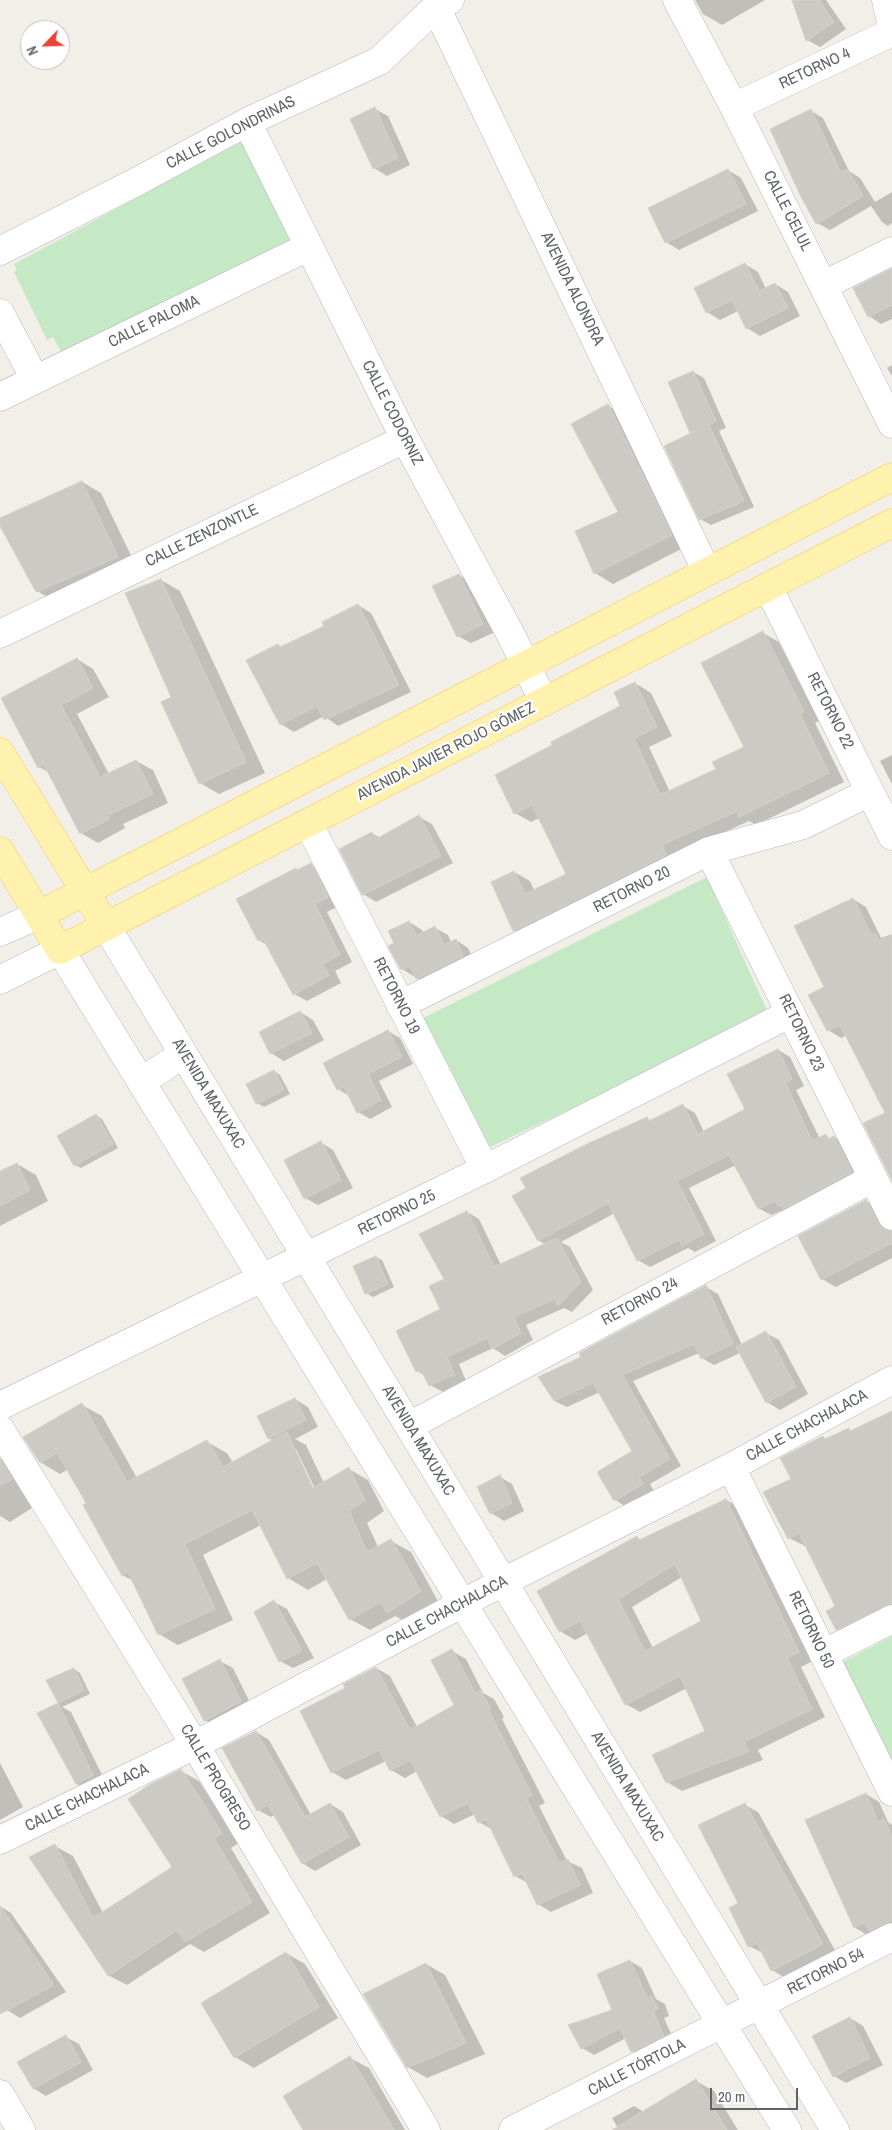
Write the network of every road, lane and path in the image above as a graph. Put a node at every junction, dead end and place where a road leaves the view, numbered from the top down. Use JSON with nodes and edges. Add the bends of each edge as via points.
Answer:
{"nodes":[{"id":1,"x":677,"y":0,"type":"edge"},
{"id":2,"x":886,"y":0,"type":"edge"},
{"id":3,"x":443,"y":4,"type":"edge"},
{"id":4,"x":892,"y":26,"type":"edge"},
{"id":5,"x":734,"y":107,"type":"junction"},
{"id":6,"x":247,"y":122,"type":"junction"},
{"id":7,"x":308,"y":247,"type":"junction"},
{"id":8,"x":0,"y":251,"type":"edge"},
{"id":9,"x":892,"y":251,"type":"edge"},
{"id":10,"x":824,"y":285,"type":"junction"},
{"id":11,"x":0,"y":313,"type":"edge"},
{"id":12,"x":35,"y":379,"type":"junction"},
{"id":13,"x":0,"y":397,"type":"edge"},
{"id":14,"x":892,"y":424,"type":"edge"},
{"id":15,"x":405,"y":439,"type":"junction"},
{"id":16,"x":892,"y":477,"type":"edge"},
{"id":17,"x":892,"y":523,"type":"edge"},
{"id":18,"x":707,"y":572,"type":"junction"},
{"id":19,"x":768,"y":587,"type":"junction"},
{"id":20,"x":0,"y":634,"type":"edge"},
{"id":21,"x":526,"y":664,"type":"junction"},
{"id":22,"x":544,"y":702,"type":"junction"},
{"id":23,"x":0,"y":752,"type":"edge"},
{"id":24,"x":7,"y":781,"type":"edge"},
{"id":25,"x":870,"y":792,"type":"junction"},
{"id":26,"x":308,"y":823,"type":"junction"},
{"id":27,"x":892,"y":836,"type":"edge"},
{"id":28,"x":0,"y":851,"type":"edge"},
{"id":29,"x":709,"y":851,"type":"junction"},
{"id":30,"x":84,"y":891,"type":"junction"},
{"id":31,"x":39,"y":915,"type":"junction"},
{"id":32,"x":106,"y":926,"type":"junction"},
{"id":33,"x":0,"y":932,"type":"edge"},
{"id":34,"x":60,"y":950,"type":"junction"},
{"id":35,"x":0,"y":980,"type":"edge"},
{"id":36,"x":400,"y":1005,"type":"junction"},
{"id":37,"x":791,"y":1013,"type":"junction"},
{"id":38,"x":183,"y":1054,"type":"junction"},
{"id":39,"x":141,"y":1082,"type":"junction"},
{"id":40,"x":485,"y":1170,"type":"junction"},
{"id":41,"x":872,"y":1179,"type":"junction"},
{"id":42,"x":892,"y":1216,"type":"edge"},
{"id":43,"x":307,"y":1258,"type":"junction"},
{"id":44,"x":262,"y":1278,"type":"junction"},
{"id":45,"x":892,"y":1380,"type":"edge"},
{"id":46,"x":0,"y":1406,"type":"edge"},
{"id":47,"x":409,"y":1426,"type":"junction"},
{"id":48,"x":0,"y":1429,"type":"edge"},
{"id":49,"x":730,"y":1467,"type":"junction"},
{"id":50,"x":503,"y":1582,"type":"junction"},
{"id":51,"x":464,"y":1604,"type":"junction"},
{"id":52,"x":892,"y":1619,"type":"edge"},
{"id":53,"x":823,"y":1654,"type":"junction"},
{"id":54,"x":195,"y":1745,"type":"junction"},
{"id":55,"x":892,"y":1792,"type":"edge"},
{"id":56,"x":0,"y":1840,"type":"edge"},
{"id":57,"x":892,"y":1937,"type":"edge"},
{"id":58,"x":760,"y":2006,"type":"junction"},
{"id":59,"x":723,"y":2025,"type":"junction"},
{"id":60,"x":0,"y":2094,"type":"edge"},
{"id":61,"x":22,"y":2130,"type":"edge"},
{"id":62,"x":426,"y":2130,"type":"edge"},
{"id":63,"x":513,"y":2130,"type":"edge"},
{"id":64,"x":787,"y":2130,"type":"edge"},
{"id":65,"x":835,"y":2130,"type":"edge"}],
"edges":[{"from":1,"to":5,"type":"street","name":"CALLE CELUL"},
{"from":2,"to":4,"type":"street"},
{"from":3,"to":6,"type":"street","name":"CALLE GOLONDRINAS","via":[[379,61]]},
{"from":3,"to":18,"type":"street","name":"AVENIDA ALONDRA"},
{"from":4,"to":5,"type":"street","name":"RETORNO 4","via":[[884,36]]},
{"from":5,"to":10,"type":"street","name":"CALLE CELUL"},
{"from":6,"to":7,"type":"street","name":"CALLE CODORNIZ"},
{"from":6,"to":8,"type":"street","name":"CALLE GOLONDRINAS"},
{"from":7,"to":12,"type":"street","name":"CALLE PALOMA"},
{"from":7,"to":15,"type":"street","name":"CALLE CODORNIZ"},
{"from":9,"to":10,"type":"street"},
{"from":10,"to":14,"type":"street","name":"CALLE CELUL"},
{"from":11,"to":12,"type":"street"},
{"from":12,"to":13,"type":"street","name":"CALLE PALOMA"},
{"from":15,"to":20,"type":"street","name":"CALLE ZENZONTLE"},
{"from":15,"to":21,"type":"street","name":"CALLE CODORNIZ"},
{"from":16,"to":18,"type":"main road"},
{"from":17,"to":19,"type":"main road","name":"AVENIDA JAVIER ROJO GÓMEZ"},
{"from":18,"to":21,"type":"main road"},
{"from":19,"to":22,"type":"main road","name":"AVENIDA JAVIER ROJO GÓMEZ"},
{"from":19,"to":25,"type":"street","name":"RETORNO 22"},
{"from":21,"to":22,"type":"street","name":"CALLE CODORNIZ"},
{"from":21,"to":30,"type":"main road"},
{"from":22,"to":26,"type":"main road","name":"AVENIDA JAVIER ROJO GÓMEZ"},
{"from":23,"to":24,"type":"main road","name":"AVENIDA MAXUXAC"},
{"from":24,"to":30,"type":"main road","name":"AVENIDA MAXUXAC"},
{"from":25,"to":27,"type":"street","name":"RETORNO 22"},
{"from":25,"to":29,"type":"street","name":"RETORNO 20","via":[[803,825]]},
{"from":26,"to":32,"type":"main road","name":"AVENIDA JAVIER ROJO GÓMEZ"},
{"from":26,"to":36,"type":"street","name":"RETORNO 19"},
{"from":28,"to":31,"type":"main road"},
{"from":29,"to":36,"type":"street","name":"RETORNO 20"},
{"from":29,"to":37,"type":"street","name":"RETORNO 23"},
{"from":30,"to":31,"type":"main road"},
{"from":30,"to":32,"type":"main road","name":"AVENIDA MAXUXAC"},
{"from":31,"to":33,"type":"street"},
{"from":31,"to":34,"type":"main road"},
{"from":32,"to":34,"type":"main road","name":"AVENIDA JAVIER ROJO GÓMEZ"},
{"from":32,"to":38,"type":"street","name":"AVENIDA MAXUXAC"},
{"from":34,"to":35,"type":"street","name":"AVENIDA JAVIER ROJO GÓMEZ"},
{"from":34,"to":39,"type":"street"},
{"from":36,"to":40,"type":"street","name":"RETORNO 19"},
{"from":37,"to":40,"type":"street","name":"RETORNO 25"},
{"from":37,"to":41,"type":"street","name":"RETORNO 23"},
{"from":38,"to":39,"type":"street"},
{"from":38,"to":43,"type":"street","name":"AVENIDA MAXUXAC"},
{"from":39,"to":44,"type":"street"},
{"from":40,"to":43,"type":"street","name":"RETORNO 25"},
{"from":41,"to":42,"type":"street","name":"RETORNO 23"},
{"from":41,"to":47,"type":"street","name":"RETORNO 24"},
{"from":43,"to":44,"type":"street","name":"RETORNO 25"},
{"from":43,"to":47,"type":"street","name":"AVENIDA MAXUXAC"},
{"from":44,"to":46,"type":"street","name":"RETORNO 25"},
{"from":44,"to":51,"type":"street"},
{"from":45,"to":49,"type":"street","name":"CALLE CHACHALACA"},
{"from":47,"to":50,"type":"street","name":"AVENIDA MAXUXAC"},
{"from":48,"to":54,"type":"street","name":"CALLE PROGRESO"},
{"from":49,"to":50,"type":"street","name":"CALLE CHACHALACA"},
{"from":49,"to":53,"type":"street","name":"RETORNO 50"},
{"from":50,"to":51,"type":"street","name":"CALLE CHACHALACA"},
{"from":50,"to":58,"type":"street","name":"AVENIDA MAXUXAC"},
{"from":51,"to":54,"type":"street","name":"CALLE CHACHALACA"},
{"from":51,"to":59,"type":"street"},
{"from":52,"to":53,"type":"street"},
{"from":53,"to":55,"type":"street","name":"RETORNO 50"},
{"from":54,"to":56,"type":"street","name":"CALLE CHACHALACA"},
{"from":54,"to":62,"type":"street","name":"CALLE PROGRESO"},
{"from":57,"to":58,"type":"street","name":"RETORNO 54"},
{"from":58,"to":59,"type":"street","name":"CALLE TÓRTOLA"},
{"from":58,"to":65,"type":"street","name":"AVENIDA MAXUXAC"},
{"from":59,"to":63,"type":"street","name":"CALLE TÓRTOLA"},
{"from":59,"to":64,"type":"street"},
{"from":60,"to":61,"type":"street"}]}
